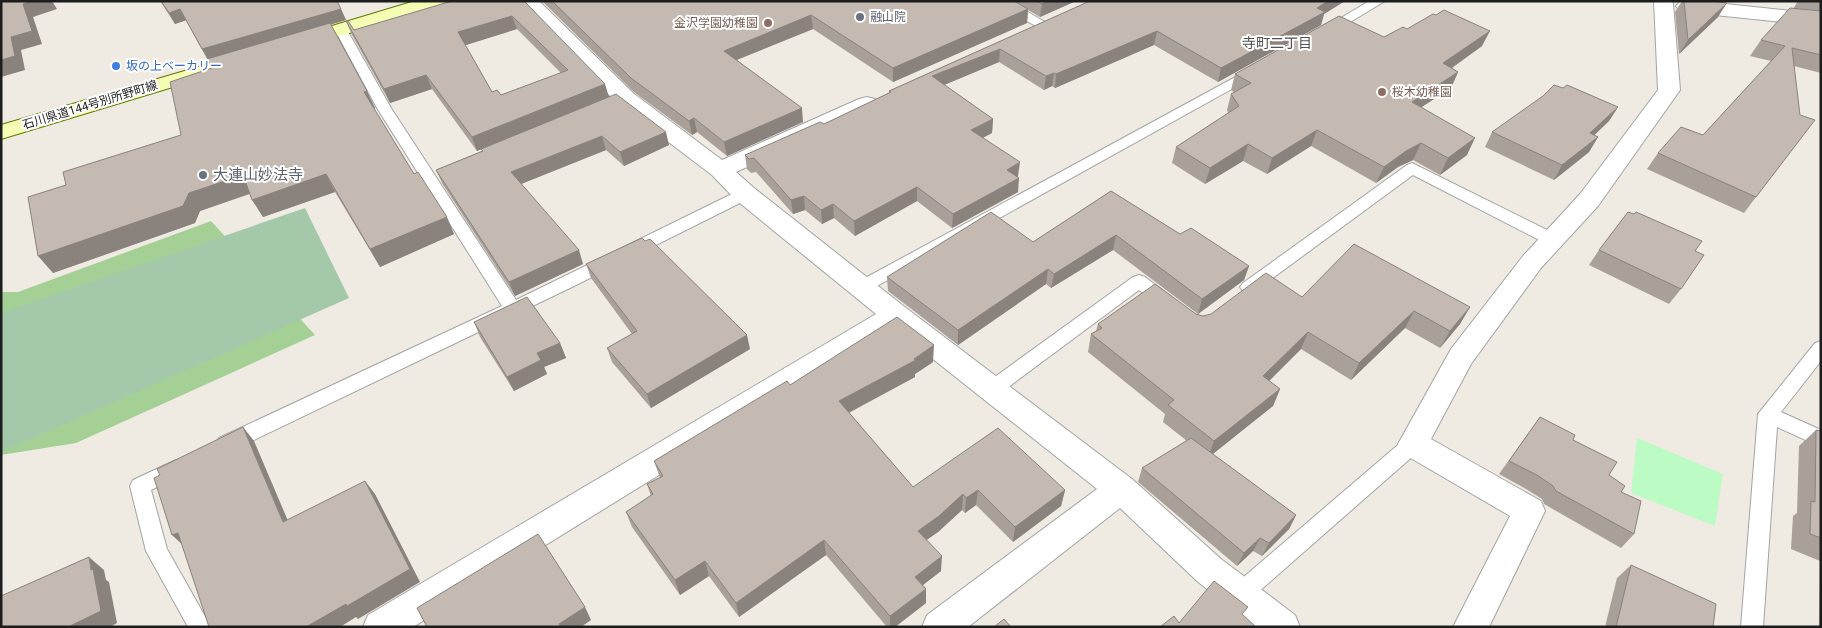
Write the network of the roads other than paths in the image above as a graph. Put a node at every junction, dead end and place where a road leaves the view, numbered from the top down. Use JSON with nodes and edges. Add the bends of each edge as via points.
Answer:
{"nodes":[{"id":1,"x":528,"y":1,"type":"edge"},
{"id":2,"x":998,"y":1,"type":"edge"},
{"id":3,"x":1380,"y":1,"type":"edge"},
{"id":4,"x":1656,"y":2,"type":"edge"},
{"id":5,"x":425,"y":3,"type":"edge"},
{"id":6,"x":1821,"y":20,"type":"edge"},
{"id":7,"x":1053,"y":21,"type":"joint"},
{"id":8,"x":341,"y":30,"type":"junction"},
{"id":9,"x":1018,"y":36,"type":"edge"},
{"id":10,"x":1310,"y":39,"type":"edge"},
{"id":11,"x":284,"y":47,"type":"edge"},
{"id":12,"x":237,"y":61,"type":"edge"},
{"id":13,"x":1267,"y":63,"type":"edge"},
{"id":14,"x":887,"y":96,"type":"edge"},
{"id":15,"x":1,"y":132,"type":"edge"},
{"id":16,"x":446,"y":170,"type":"edge"},
{"id":17,"x":720,"y":170,"type":"junction"},
{"id":18,"x":428,"y":178,"type":"junction"},
{"id":19,"x":745,"y":194,"type":"junction"},
{"id":20,"x":1553,"y":240,"type":"junction"},
{"id":21,"x":862,"y":287,"type":"junction"},
{"id":22,"x":1237,"y":296,"type":"edge"},
{"id":23,"x":512,"y":308,"type":"junction"},
{"id":24,"x":1183,"y":314,"type":"edge"},
{"id":25,"x":896,"y":315,"type":"junction"},
{"id":26,"x":1821,"y":348,"type":"edge"},
{"id":27,"x":992,"y":389,"type":"junction"},
{"id":28,"x":1768,"y":414,"type":"junction"},
{"id":29,"x":1821,"y":439,"type":"edge"},
{"id":30,"x":1413,"y":444,"type":"junction"},
{"id":31,"x":211,"y":451,"type":"edge"},
{"id":32,"x":194,"y":460,"type":"edge"},
{"id":33,"x":1121,"y":489,"type":"junction"},
{"id":34,"x":1240,"y":594,"type":"junction"},
{"id":35,"x":388,"y":625,"type":"edge"},
{"id":36,"x":200,"y":627,"type":"edge"},
{"id":37,"x":940,"y":627,"type":"edge"},
{"id":38,"x":1282,"y":627,"type":"edge"},
{"id":39,"x":1471,"y":627,"type":"edge"},
{"id":40,"x":1752,"y":627,"type":"edge"}],
"edges":[{"from":1,"to":17,"type":"street","via":[[616,101]]},
{"from":2,"to":7,"type":"lane"},
{"from":3,"to":10,"type":"lane"},
{"from":4,"to":6,"type":"street"},
{"from":4,"to":20,"type":"street","via":[[1669,90],[1589,200]]},
{"from":5,"to":8,"type":"main road"},
{"from":7,"to":9,"type":"street"},
{"from":8,"to":11,"type":"main road"},
{"from":8,"to":18,"type":"lane"},
{"from":12,"to":15,"type":"main road","name":"石川県道144号別所野町線"},
{"from":13,"to":21,"type":"lane"},
{"from":14,"to":17,"type":"street"},
{"from":16,"to":18,"type":"lane"},
{"from":17,"to":19,"type":"street"},
{"from":18,"to":23,"type":"lane"},
{"from":19,"to":21,"type":"street"},
{"from":19,"to":23,"type":"lane"},
{"from":20,"to":22,"type":"lane","via":[[1412,168]]},
{"from":20,"to":30,"type":"street","via":[[1532,262],[1460,357]]},
{"from":21,"to":25,"type":"street"},
{"from":23,"to":31,"type":"lane"},
{"from":24,"to":27,"type":"lane","via":[[1139,281]]},
{"from":25,"to":27,"type":"street"},
{"from":25,"to":35,"type":"street"},
{"from":26,"to":28,"type":"lane"},
{"from":27,"to":33,"type":"street"},
{"from":28,"to":29,"type":"lane"},
{"from":28,"to":40,"type":"lane"},
{"from":30,"to":34,"type":"lane"},
{"from":30,"to":39,"type":"street","via":[[1529,511]]},
{"from":32,"to":36,"type":"lane","via":[[140,486],[158,551]]},
{"from":33,"to":34,"type":"street","via":[[1209,570]]},
{"from":33,"to":37,"type":"street"},
{"from":34,"to":38,"type":"street"}]}
